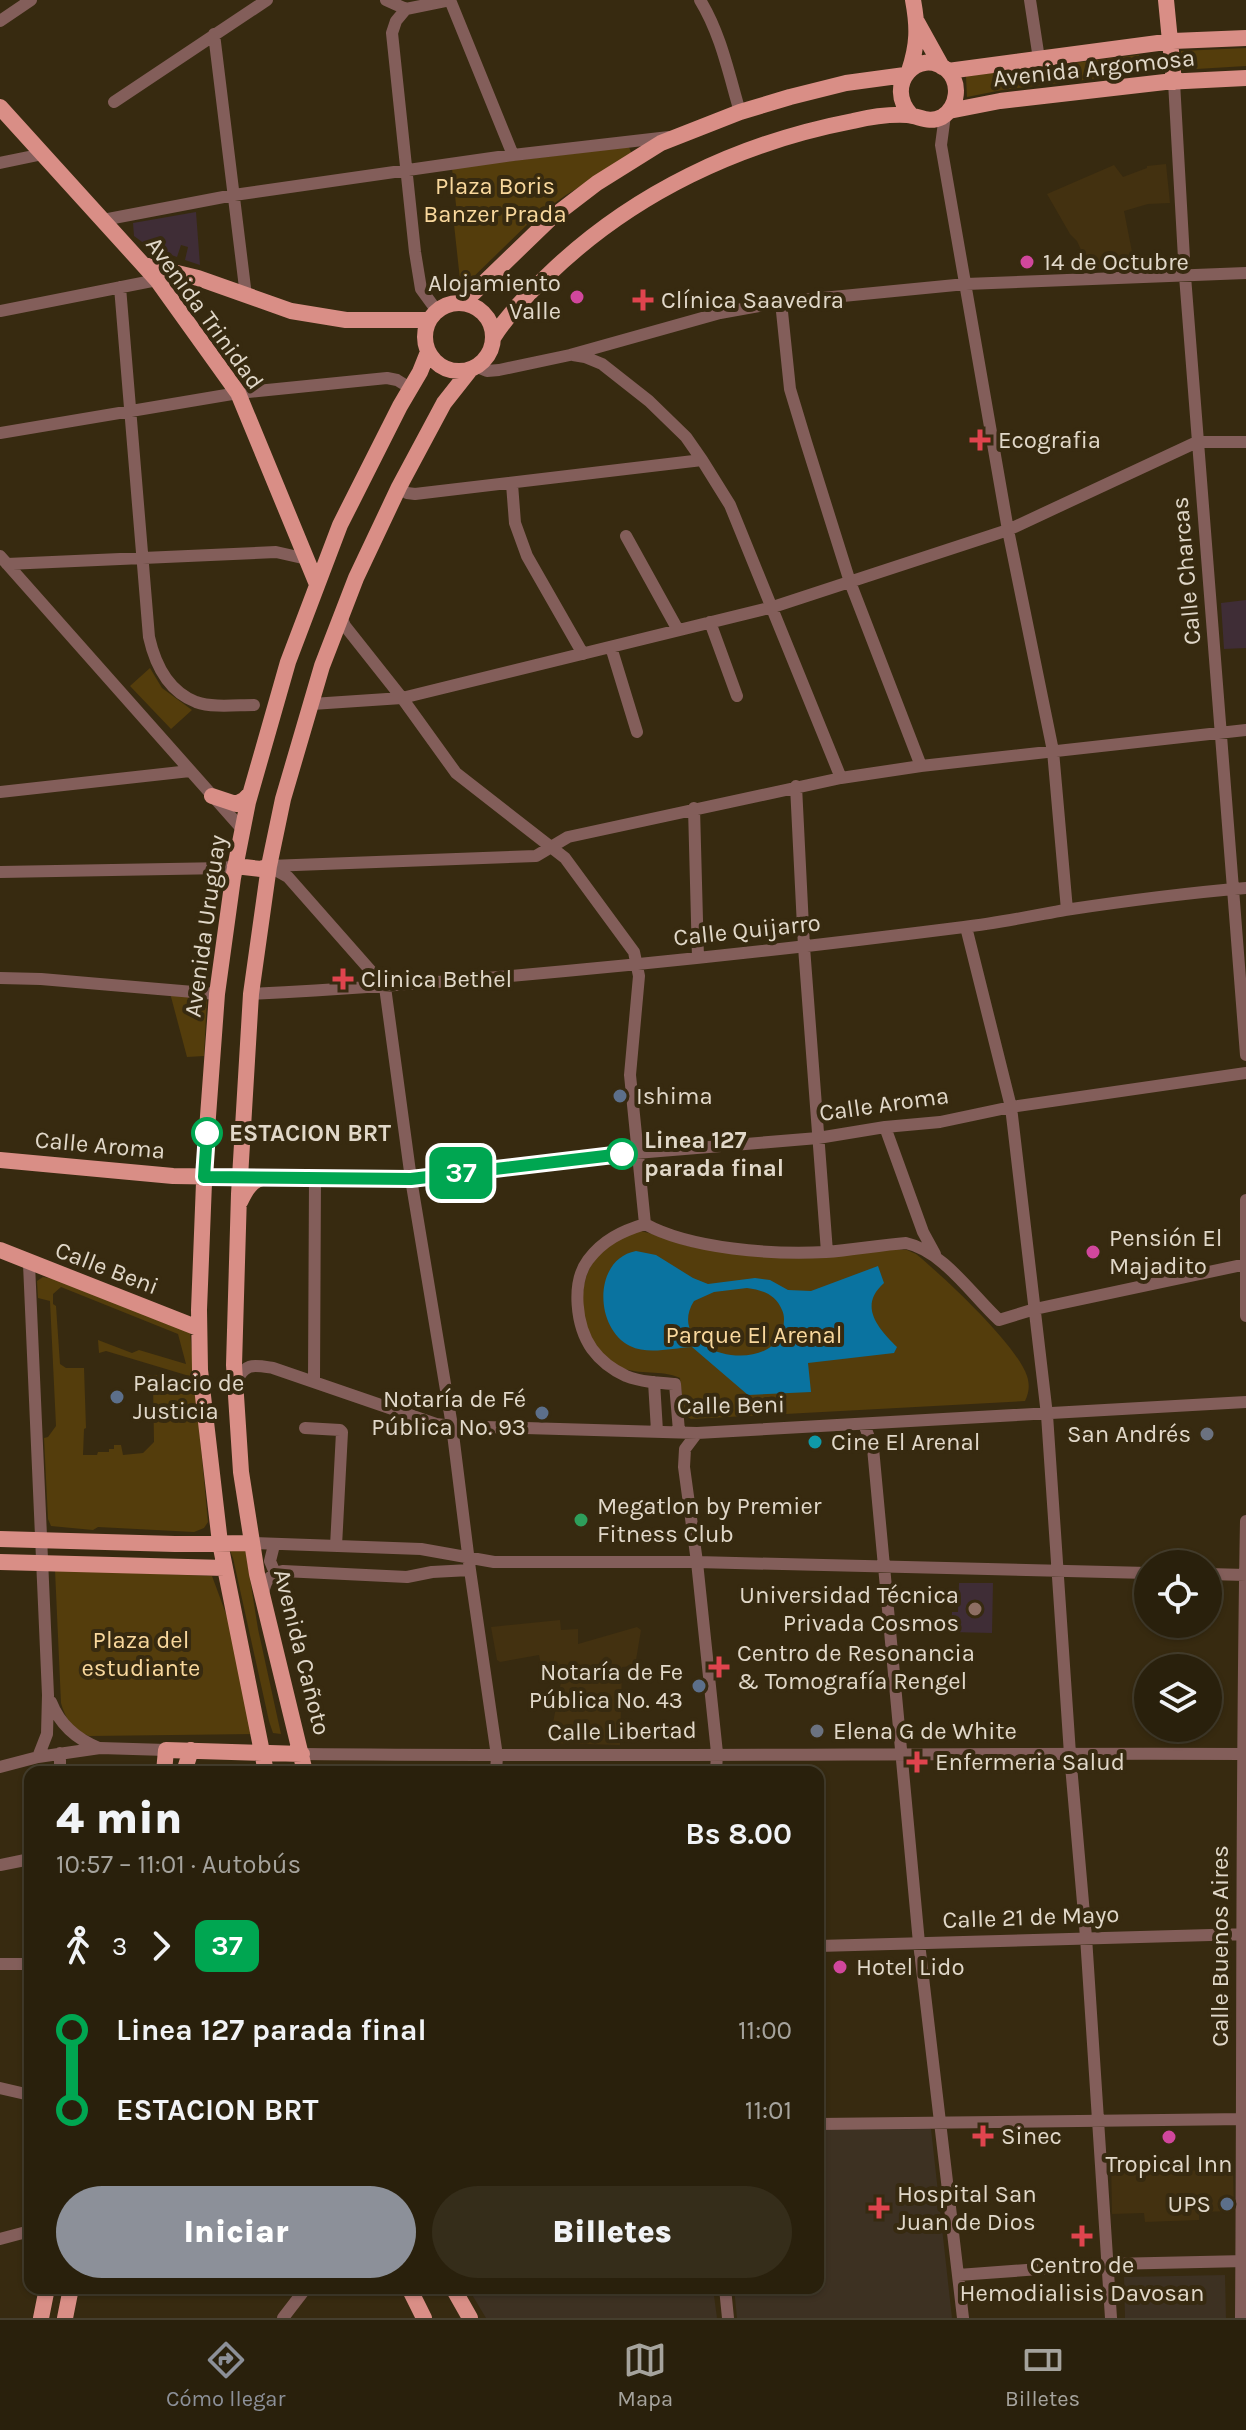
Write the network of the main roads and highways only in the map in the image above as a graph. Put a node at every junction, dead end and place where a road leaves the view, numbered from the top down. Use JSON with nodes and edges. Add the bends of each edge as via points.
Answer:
{"nodes":[{"id":1,"x":913,"y":0,"type":"edge"},
{"id":2,"x":1166,"y":0,"type":"edge"},
{"id":3,"x":917,"y":21,"type":"junction"},
{"id":4,"x":1246,"y":38,"type":"edge"},
{"id":5,"x":1177,"y":41,"type":"junction"},
{"id":6,"x":945,"y":69,"type":"junction"},
{"id":7,"x":907,"y":73,"type":"junction"},
{"id":8,"x":1246,"y":78,"type":"edge"},
{"id":9,"x":1174,"y":82,"type":"junction"},
{"id":10,"x":0,"y":107,"type":"edge"},
{"id":11,"x":947,"y":113,"type":"junction"},
{"id":12,"x":911,"y":115,"type":"junction"},
{"id":13,"x":144,"y":265,"type":"junction"},
{"id":14,"x":198,"y":278,"type":"junction"},
{"id":15,"x":463,"y":303,"type":"junction"},
{"id":16,"x":179,"y":310,"type":"junction"},
{"id":17,"x":433,"y":315,"type":"junction"},
{"id":18,"x":493,"y":338,"type":"junction"},
{"id":19,"x":428,"y":352,"type":"junction"},
{"id":20,"x":474,"y":368,"type":"junction"},
{"id":21,"x":316,"y":582,"type":"junction"},
{"id":22,"x":250,"y":794,"type":"junction"},
{"id":23,"x":212,"y":796,"type":"road end"},
{"id":24,"x":235,"y":866,"type":"junction"},
{"id":25,"x":269,"y":866,"type":"junction"},
{"id":26,"x":0,"y":1160,"type":"edge"},
{"id":27,"x":173,"y":1176,"type":"junction"},
{"id":28,"x":204,"y":1177,"type":"junction"},
{"id":29,"x":240,"y":1177,"type":"junction"},
{"id":30,"x":266,"y":1177,"type":"road end"},
{"id":31,"x":239,"y":1204,"type":"junction"},
{"id":32,"x":204,"y":1209,"type":"junction"},
{"id":33,"x":0,"y":1250,"type":"edge"},
{"id":34,"x":198,"y":1328,"type":"junction"},
{"id":35,"x":8,"y":1539,"type":"edge"},
{"id":36,"x":220,"y":1543,"type":"junction"},
{"id":37,"x":252,"y":1543,"type":"junction"},
{"id":38,"x":8,"y":1562,"type":"edge"},
{"id":39,"x":225,"y":1568,"type":"junction"},
{"id":40,"x":191,"y":1750,"type":"junction"},
{"id":41,"x":262,"y":1753,"type":"junction"},
{"id":42,"x":302,"y":1754,"type":"junction"},
{"id":43,"x":164,"y":1766,"type":"edge"},
{"id":44,"x":186,"y":1766,"type":"edge"},
{"id":45,"x":265,"y":1766,"type":"edge"},
{"id":46,"x":304,"y":1766,"type":"edge"},
{"id":47,"x":46,"y":2294,"type":"edge"},
{"id":48,"x":70,"y":2294,"type":"edge"},
{"id":49,"x":412,"y":2294,"type":"edge"},
{"id":50,"x":456,"y":2294,"type":"edge"},
{"id":51,"x":41,"y":2318,"type":"edge"},
{"id":52,"x":65,"y":2318,"type":"edge"},
{"id":53,"x":424,"y":2318,"type":"edge"},
{"id":54,"x":470,"y":2318,"type":"edge"}],
"edges":[{"from":1,"to":3,"type":"main road"},
{"from":2,"to":5,"type":"main road","via":[[1168,24]]},
{"from":3,"to":6,"type":"main road"},
{"from":3,"to":7,"type":"main road","via":[[917,46]]},
{"from":4,"to":5,"type":"main road","name":"Avenida Argomosa"},
{"from":5,"to":6,"type":"main road","name":"Avenida Argomosa"},
{"from":5,"to":9,"type":"main road"},
{"from":6,"to":7,"type":"main road","via":[[929,63]]},
{"from":6,"to":11,"type":"main road","via":[[956,94]]},
{"from":7,"to":12,"type":"main road","via":[[900,93]]},
{"from":7,"to":15,"type":"main road","via":[[832,86],[676,136],[597,183],[550,219]]},
{"from":8,"to":9,"type":"main road","name":"Avenida Argomosa"},
{"from":9,"to":11,"type":"main road","name":"Avenida Argomosa","via":[[1000,101]]},
{"from":10,"to":13,"type":"main road","name":"Avenida Trinidad"},
{"from":11,"to":12,"type":"main road","via":[[924,120]]},
{"from":12,"to":18,"type":"main road","via":[[854,120],[790,136],[724,158],[662,188],[568,255]]},
{"from":13,"to":14,"type":"main road"},
{"from":13,"to":16,"type":"main road","name":"Avenida Trinidad"},
{"from":14,"to":16,"type":"main road","via":[[179,284]]},
{"from":14,"to":17,"type":"main road","via":[[291,311],[346,320]]},
{"from":15,"to":17,"type":"main road"},
{"from":15,"to":18,"type":"main road","via":[[487,317]]},
{"from":16,"to":21,"type":"main road","name":"Avenida Trinidad","via":[[238,393]]},
{"from":17,"to":19,"type":"main road","via":[[425,330]]},
{"from":18,"to":20,"type":"main road","via":[[486,359]]},
{"from":19,"to":20,"type":"main road","via":[[448,369]]},
{"from":19,"to":21,"type":"main road","name":"Avenida Uruguay"},
{"from":20,"to":25,"type":"main road","via":[[444,403],[356,578],[322,666]]},
{"from":21,"to":22,"type":"main road","name":"Avenida Uruguay"},
{"from":22,"to":23,"type":"main road","via":[[236,804]]},
{"from":22,"to":24,"type":"main road","name":"Avenida Uruguay"},
{"from":24,"to":25,"type":"main road"},
{"from":24,"to":28,"type":"main road","name":"Avenida Uruguay","via":[[217,994]]},
{"from":25,"to":29,"type":"main road","via":[[251,994]]},
{"from":26,"to":27,"type":"main road","name":"Calle Aroma"},
{"from":27,"to":28,"type":"main road","name":"Calle Aroma"},
{"from":27,"to":32,"type":"main road","via":[[192,1189]]},
{"from":28,"to":29,"type":"main road","name":"Calle Aroma"},
{"from":28,"to":32,"type":"main road","name":"Avenida Uruguay"},
{"from":29,"to":31,"type":"main road"},
{"from":30,"to":31,"type":"main road","via":[[247,1188]]},
{"from":31,"to":37,"type":"main road","via":[[234,1365]]},
{"from":32,"to":34,"type":"main road","name":"Avenida Uruguay"},
{"from":33,"to":34,"type":"main road","name":"Calle Beni"},
{"from":34,"to":36,"type":"main road","name":"Avenida Uruguay"},
{"from":35,"to":36,"type":"main road"},
{"from":35,"to":38,"type":"main road","via":[[21,1545],[22,1553]]},
{"from":36,"to":37,"type":"main road"},
{"from":36,"to":39,"type":"main road"},
{"from":37,"to":42,"type":"main road","name":"Avenida Cañoto"},
{"from":38,"to":39,"type":"main road"},
{"from":39,"to":41,"type":"main road"},
{"from":40,"to":41,"type":"main road","name":"Calle Libertad"},
{"from":40,"to":43,"type":"main road","name":"Calle Libertad","via":[[166,1750]]},
{"from":40,"to":44,"type":"main road"},
{"from":41,"to":42,"type":"main road","name":"Calle Libertad"},
{"from":41,"to":45,"type":"main road"},
{"from":42,"to":46,"type":"main road","name":"Avenida Cañoto"},
{"from":47,"to":51,"type":"main road"},
{"from":48,"to":52,"type":"main road"},
{"from":49,"to":53,"type":"main road"},
{"from":50,"to":54,"type":"main road"}]}
